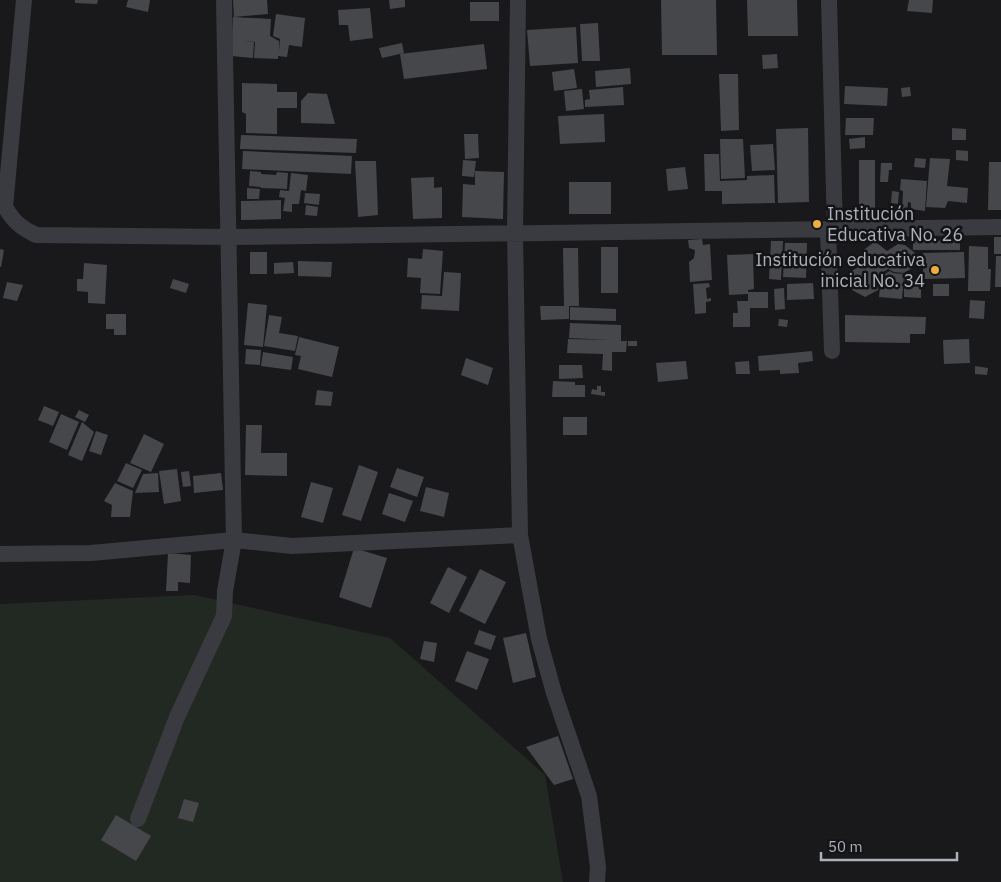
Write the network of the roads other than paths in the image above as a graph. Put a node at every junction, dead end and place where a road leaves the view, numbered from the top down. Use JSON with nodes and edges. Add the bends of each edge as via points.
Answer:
{"nodes":[{"id":1,"x":24,"y":0,"type":"edge"},
{"id":2,"x":224,"y":0,"type":"edge"},
{"id":3,"x":518,"y":0,"type":"edge"},
{"id":4,"x":829,"y":0,"type":"edge"},
{"id":5,"x":1001,"y":227,"type":"edge"},
{"id":6,"x":831,"y":230,"type":"junction"},
{"id":7,"x":515,"y":233,"type":"junction"},
{"id":8,"x":229,"y":238,"type":"junction"},
{"id":9,"x":832,"y":351,"type":"dead end"},
{"id":10,"x":520,"y":535,"type":"junction"},
{"id":11,"x":234,"y":540,"type":"junction"},
{"id":12,"x":0,"y":554,"type":"edge"},
{"id":13,"x":138,"y":819,"type":"dead end"},
{"id":14,"x":597,"y":882,"type":"edge"}],
"edges":[{"from":1,"to":8,"type":"street","via":[[5,207],[14,221],[36,235]]},
{"from":2,"to":8,"type":"street"},
{"from":3,"to":7,"type":"street"},
{"from":4,"to":6,"type":"street"},
{"from":5,"to":6,"type":"street"},
{"from":6,"to":7,"type":"street"},
{"from":6,"to":9,"type":"street"},
{"from":7,"to":8,"type":"street"},
{"from":7,"to":10,"type":"street"},
{"from":8,"to":11,"type":"street"},
{"from":10,"to":11,"type":"street","via":[[292,546]]},
{"from":10,"to":14,"type":"street","via":[[538,639],[589,796]]},
{"from":11,"to":12,"type":"street","via":[[91,553]]},
{"from":11,"to":13,"type":"street","via":[[224,616],[177,717]]}]}
